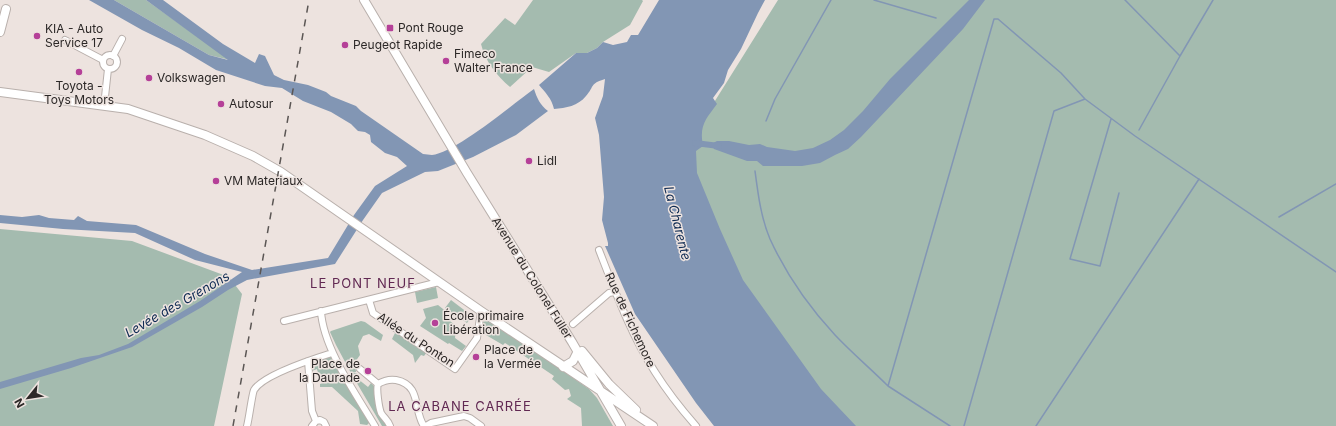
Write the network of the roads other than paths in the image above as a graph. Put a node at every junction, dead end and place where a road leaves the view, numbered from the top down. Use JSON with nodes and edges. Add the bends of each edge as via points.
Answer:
{"nodes":[{"id":1,"x":10,"y":0,"type":"edge"},
{"id":2,"x":364,"y":0,"type":"edge"},
{"id":3,"x":6,"y":8,"type":"junction"},
{"id":4,"x":0,"y":18,"type":"edge"},
{"id":5,"x":0,"y":32,"type":"edge"},
{"id":6,"x":122,"y":39,"type":"dead end"},
{"id":7,"x":65,"y":40,"type":"dead end"},
{"id":8,"x":113,"y":56,"type":"junction"},
{"id":9,"x":103,"y":60,"type":"junction"},
{"id":10,"x":108,"y":70,"type":"junction"},
{"id":11,"x":0,"y":92,"type":"edge"},
{"id":12,"x":104,"y":106,"type":"junction"},
{"id":13,"x":599,"y":250,"type":"dead end"},
{"id":14,"x":439,"y":282,"type":"junction"},
{"id":15,"x":615,"y":292,"type":"junction"},
{"id":16,"x":369,"y":300,"type":"junction"},
{"id":17,"x":320,"y":311,"type":"junction"},
{"id":18,"x":481,"y":311,"type":"junction"},
{"id":19,"x":284,"y":321,"type":"dead end"},
{"id":20,"x":573,"y":324,"type":"dead end"},
{"id":21,"x":572,"y":342,"type":"junction"},
{"id":22,"x":577,"y":352,"type":"junction"},
{"id":23,"x":332,"y":353,"type":"junction"},
{"id":24,"x":308,"y":361,"type":"junction"},
{"id":25,"x":564,"y":367,"type":"junction"},
{"id":26,"x":360,"y":369,"type":"dead end"},
{"id":27,"x":378,"y":384,"type":"junction"},
{"id":28,"x":601,"y":391,"type":"junction"},
{"id":29,"x":314,"y":423,"type":"edge"},
{"id":30,"x":247,"y":426,"type":"edge"},
{"id":31,"x":326,"y":426,"type":"edge"},
{"id":32,"x":375,"y":426,"type":"edge"},
{"id":33,"x":390,"y":426,"type":"edge"},
{"id":34,"x":425,"y":426,"type":"edge"},
{"id":35,"x":481,"y":426,"type":"edge"},
{"id":36,"x":621,"y":426,"type":"edge"},
{"id":37,"x":650,"y":426,"type":"edge"},
{"id":38,"x":696,"y":426,"type":"edge"}],
"edges":[{"from":1,"to":3,"type":"main road"},
{"from":2,"to":21,"type":"main road","name":"Avenue du Colonel Fuller"},
{"from":3,"to":4,"type":"main road"},
{"from":3,"to":5,"type":"main road"},
{"from":6,"to":8,"type":"street"},
{"from":7,"to":9,"type":"street"},
{"from":8,"to":9,"type":"street","via":[[106,56]]},
{"from":8,"to":10,"type":"street","via":[[117,66]]},
{"from":9,"to":10,"type":"street","via":[[103,65]]},
{"from":10,"to":12,"type":"street"},
{"from":11,"to":12,"type":"main road"},
{"from":12,"to":14,"type":"main road","via":[[128,109],[253,156],[281,172]]},
{"from":13,"to":15,"type":"street","name":"Rue de Fichemore"},
{"from":14,"to":16,"type":"street"},
{"from":14,"to":18,"type":"main road"},
{"from":15,"to":20,"type":"street","via":[[609,292]]},
{"from":15,"to":38,"type":"street","name":"Rue de Fichemore","via":[[655,372]]},
{"from":16,"to":17,"type":"street"},
{"from":16,"to":18,"type":"street","name":"Allée du Ponton","via":[[373,313],[456,369],[477,338]]},
{"from":17,"to":19,"type":"street"},
{"from":17,"to":23,"type":"street"},
{"from":18,"to":25,"type":"main road"},
{"from":21,"to":22,"type":"main road","name":"Avenue du Colonel Fuller"},
{"from":21,"to":37,"type":"main road"},
{"from":22,"to":25,"type":"main road","via":[[573,361]]},
{"from":22,"to":28,"type":"main road","name":"Avenue du Colonel Fuller"},
{"from":23,"to":24,"type":"street"},
{"from":23,"to":32,"type":"street"},
{"from":24,"to":29,"type":"street"},
{"from":24,"to":30,"type":"street","via":[[285,370],[254,390]]},
{"from":25,"to":28,"type":"main road"},
{"from":26,"to":27,"type":"street"},
{"from":27,"to":33,"type":"street","via":[[380,410]]},
{"from":27,"to":34,"type":"street","via":[[394,380],[411,389]]},
{"from":28,"to":36,"type":"main road","name":"Avenue du Colonel Fuller"},
{"from":28,"to":37,"type":"main road"},
{"from":29,"to":31,"type":"street","via":[[322,421]]},
{"from":34,"to":35,"type":"street","via":[[464,416]]}]}
